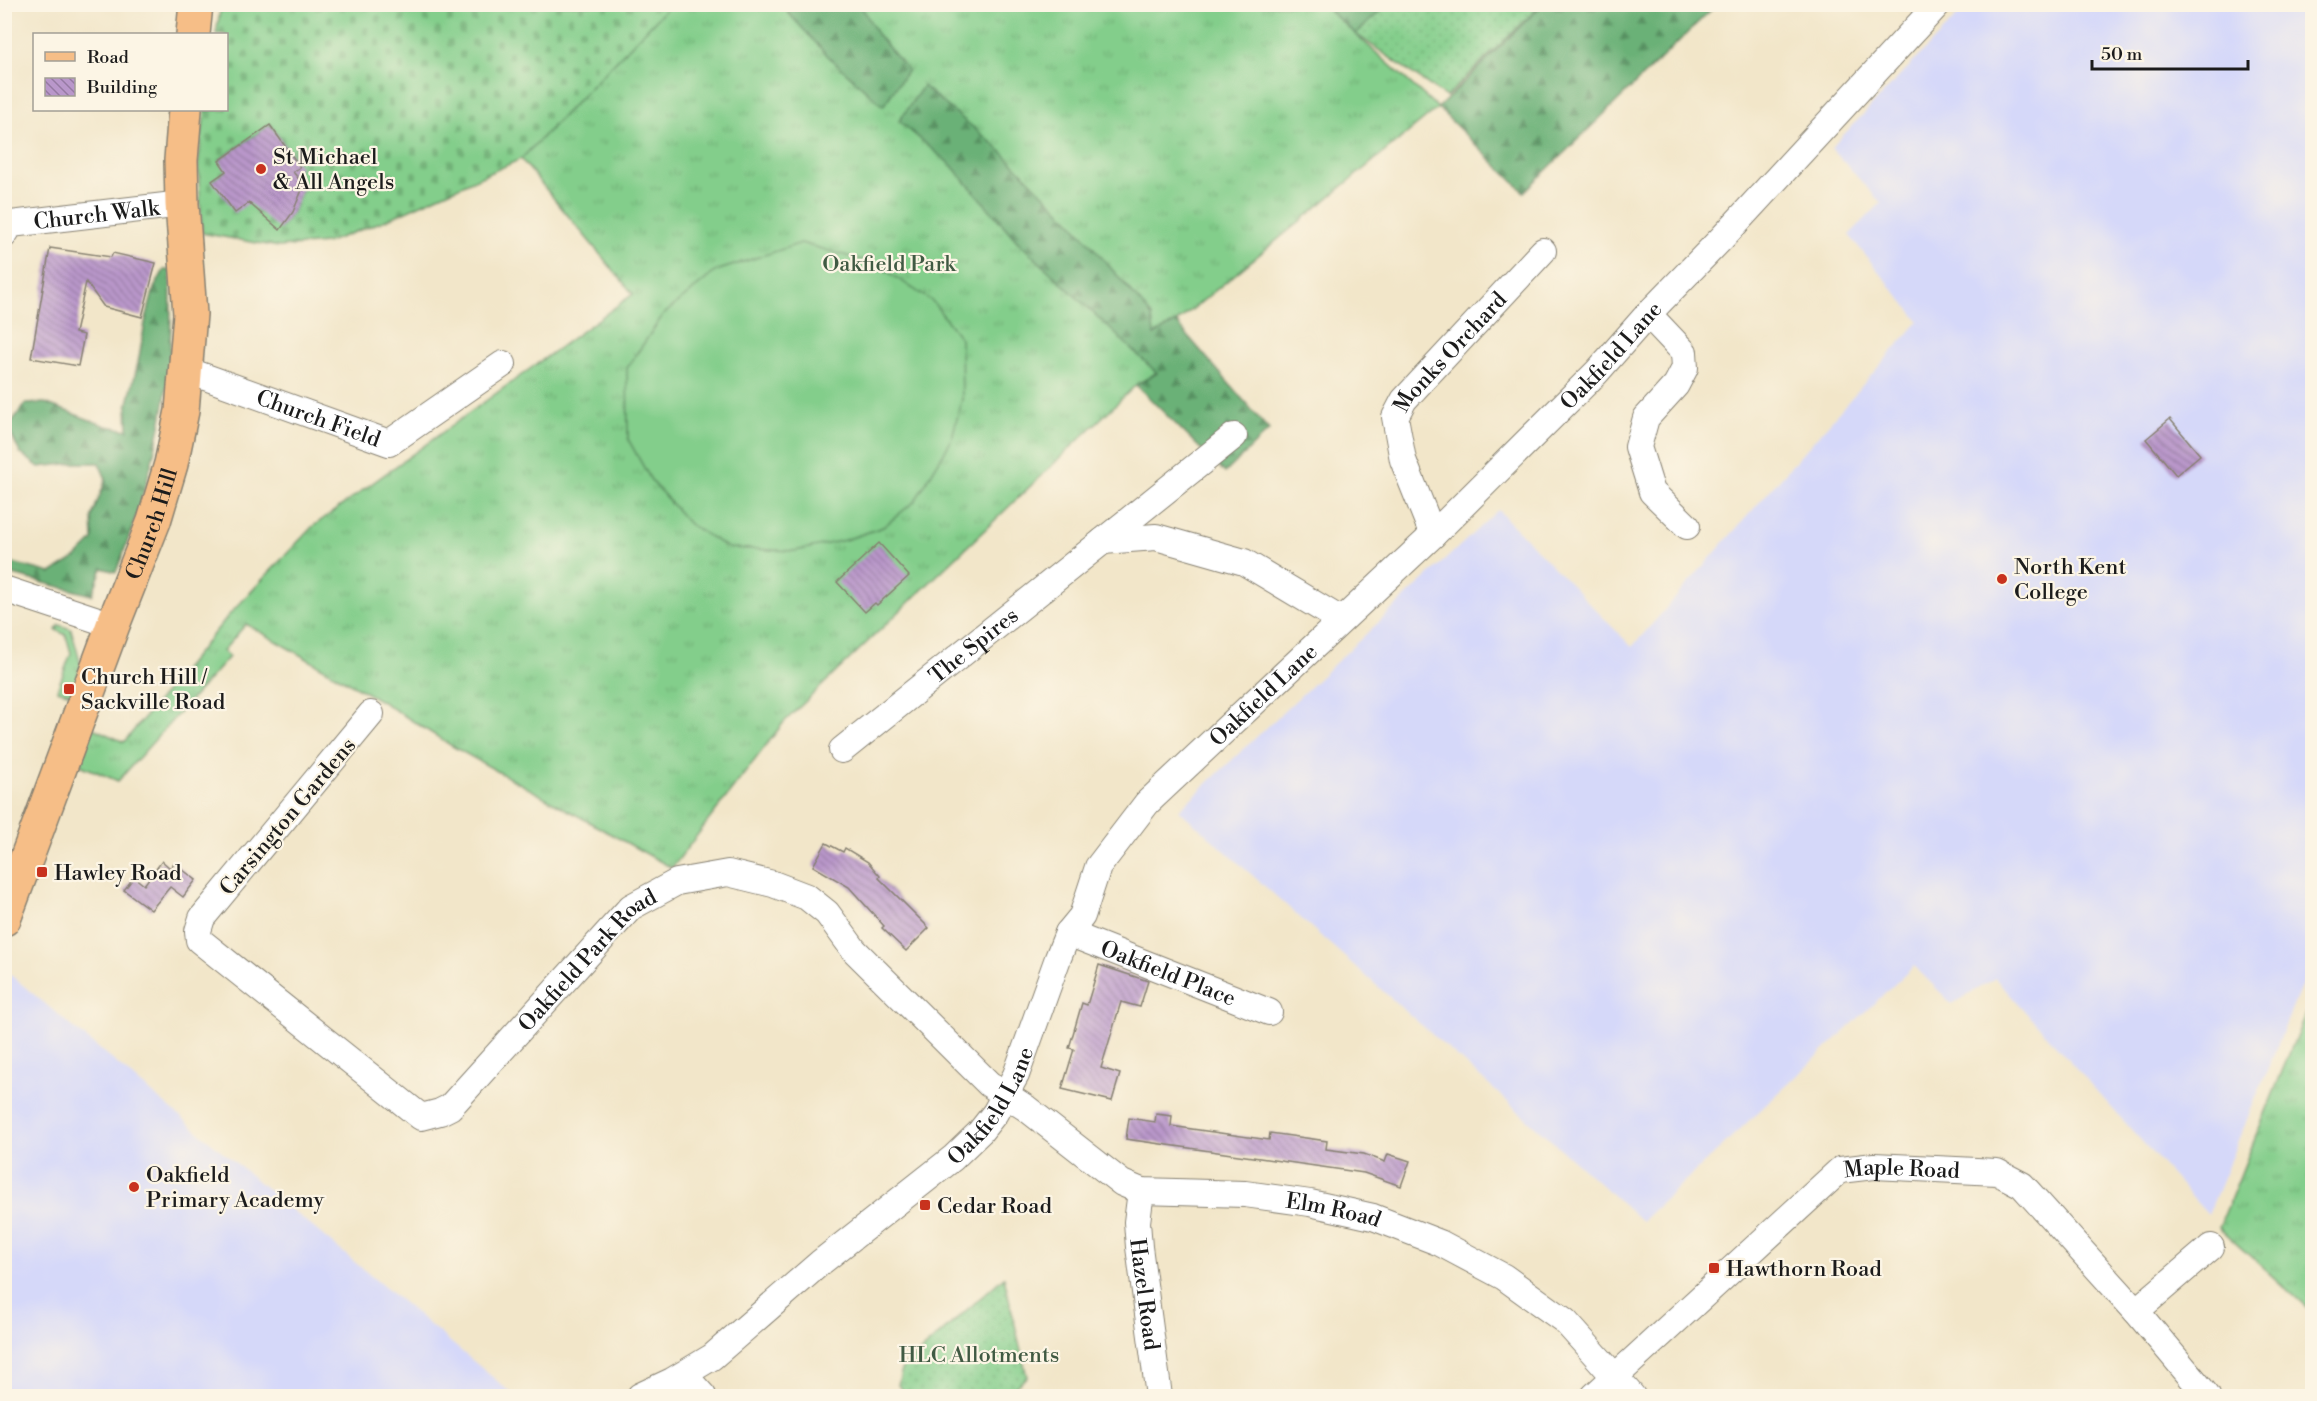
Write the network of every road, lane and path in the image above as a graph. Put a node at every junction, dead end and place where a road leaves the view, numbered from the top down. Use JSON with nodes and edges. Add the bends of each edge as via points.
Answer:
{"nodes":[{"id":1,"x":196,"y":4,"type":"edge"},
{"id":2,"x":1938,"y":4,"type":"edge"},
{"id":3,"x":193,"y":33,"type":"edge"},
{"id":4,"x":185,"y":111,"type":"edge"},
{"id":5,"x":182,"y":204,"type":"junction"},
{"id":6,"x":7,"y":225,"type":"edge"},
{"id":7,"x":1544,"y":251,"type":"dead end"},
{"id":8,"x":1648,"y":314,"type":"junction"},
{"id":9,"x":503,"y":364,"type":"dead end"},
{"id":10,"x":186,"y":370,"type":"junction"},
{"id":11,"x":1234,"y":436,"type":"dead end"},
{"id":12,"x":1687,"y":526,"type":"dead end"},
{"id":13,"x":1433,"y":535,"type":"junction"},
{"id":14,"x":1103,"y":541,"type":"junction"},
{"id":15,"x":4,"y":589,"type":"edge"},
{"id":16,"x":1341,"y":621,"type":"junction"},
{"id":17,"x":113,"y":625,"type":"junction"},
{"id":18,"x":371,"y":714,"type":"dead end"},
{"id":19,"x":842,"y":750,"type":"dead end"},
{"id":20,"x":202,"y":918,"type":"joint"},
{"id":21,"x":4,"y":919,"type":"edge"},
{"id":22,"x":1068,"y":933,"type":"junction"},
{"id":23,"x":1269,"y":1012,"type":"dead end"},
{"id":24,"x":1006,"y":1096,"type":"junction"},
{"id":25,"x":1141,"y":1191,"type":"junction"},
{"id":26,"x":2211,"y":1247,"type":"dead end"},
{"id":27,"x":2136,"y":1311,"type":"junction"},
{"id":28,"x":684,"y":1375,"type":"junction"},
{"id":29,"x":1616,"y":1377,"type":"junction"},
{"id":30,"x":640,"y":1396,"type":"edge"},
{"id":31,"x":704,"y":1396,"type":"edge"},
{"id":32,"x":1159,"y":1396,"type":"edge"},
{"id":33,"x":1594,"y":1396,"type":"edge"},
{"id":34,"x":1632,"y":1396,"type":"edge"},
{"id":35,"x":2206,"y":1396,"type":"edge"}],
"edges":[{"from":1,"to":3,"type":"main road"},
{"from":2,"to":8,"type":"street","name":"Oakfield Lane"},
{"from":4,"to":5,"type":"main road","name":"Church Hill"},
{"from":5,"to":6,"type":"street","name":"Church Walk"},
{"from":5,"to":10,"type":"main road","name":"Church Hill","via":[[190,314]]},
{"from":7,"to":13,"type":"street","name":"Monks Orchard","via":[[1404,400],[1395,417],[1403,460]]},
{"from":8,"to":12,"type":"street","via":[[1684,352],[1685,368],[1676,385],[1646,418],[1638,447],[1652,492]]},
{"from":8,"to":13,"type":"street","name":"Oakfield Lane","via":[[1597,372]]},
{"from":9,"to":10,"type":"street","name":"Church Field","via":[[389,443]]},
{"from":10,"to":17,"type":"main road","name":"Church Hill","via":[[171,464],[154,521]]},
{"from":11,"to":14,"type":"street","name":"The Spires"},
{"from":13,"to":16,"type":"street","name":"Oakfield Lane"},
{"from":14,"to":16,"type":"street","via":[[1156,537],[1244,562]]},
{"from":14,"to":19,"type":"street","name":"The Spires"},
{"from":15,"to":17,"type":"street"},
{"from":16,"to":22,"type":"street","name":"Oakfield Lane","via":[[1147,802],[1098,867],[1082,916]]},
{"from":17,"to":21,"type":"main road","name":"Church Hill"},
{"from":18,"to":20,"type":"street","name":"Carsington Gardens"},
{"from":20,"to":24,"type":"street","name":"Oakfield Park Road","via":[[199,940],[421,1117],[450,1107],[631,908],[677,882],[728,873],[791,889],[827,913],[854,950],[988,1084]]},
{"from":22,"to":23,"type":"street","name":"Oakfield Place"},
{"from":22,"to":24,"type":"street","name":"Oakfield Lane"},
{"from":24,"to":25,"type":"street","name":"Elm Road","via":[[1111,1177]]},
{"from":24,"to":28,"type":"street","name":"Oakfield Lane","via":[[992,1118],[953,1158],[820,1263],[721,1350]]},
{"from":25,"to":29,"type":"street","name":"Elm Road","via":[[1234,1193],[1286,1199],[1349,1211],[1411,1231],[1456,1250],[1527,1292],[1573,1329]]},
{"from":25,"to":32,"type":"street","name":"Hazel Road","via":[[1139,1247]]},
{"from":26,"to":27,"type":"street"},
{"from":27,"to":29,"type":"street","name":"Maple Road","via":[[2022,1185],[1997,1172],[1874,1166],[1840,1170]]},
{"from":27,"to":35,"type":"street","name":"Maple Road"},
{"from":28,"to":30,"type":"street","name":"Oakfield Lane"},
{"from":28,"to":31,"type":"street"},
{"from":29,"to":33,"type":"street"},
{"from":29,"to":34,"type":"street","name":"Elm Road"}]}
